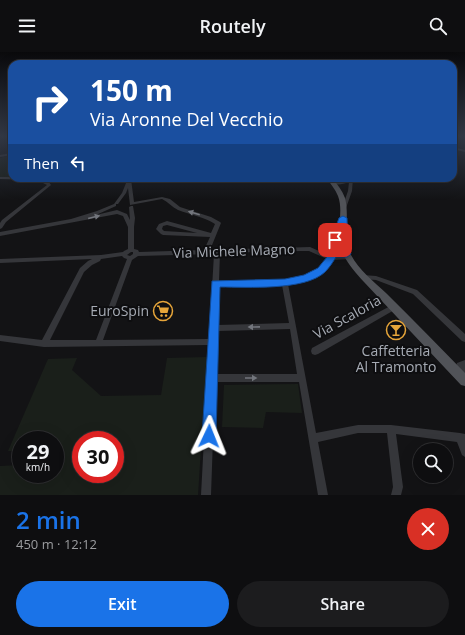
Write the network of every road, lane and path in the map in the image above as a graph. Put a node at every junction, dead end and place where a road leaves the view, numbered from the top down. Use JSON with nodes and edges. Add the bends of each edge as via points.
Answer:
{"nodes":[{"id":1,"x":46,"y":182,"type":"edge"},
{"id":2,"x":128,"y":182,"type":"edge"},
{"id":3,"x":129,"y":182,"type":"edge"},
{"id":4,"x":334,"y":182,"type":"edge"},
{"id":5,"x":347,"y":182,"type":"edge"},
{"id":6,"x":351,"y":182,"type":"edge"},
{"id":7,"x":339,"y":189,"type":"junction"},
{"id":8,"x":350,"y":191,"type":"junction"},
{"id":9,"x":115,"y":204,"type":"junction"},
{"id":10,"x":132,"y":205,"type":"junction"},
{"id":11,"x":344,"y":208,"type":"junction"},
{"id":12,"x":117,"y":212,"type":"junction"},
{"id":13,"x":343,"y":218,"type":"junction"},
{"id":14,"x":72,"y":221,"type":"junction"},
{"id":15,"x":0,"y":227,"type":"edge"},
{"id":16,"x":132,"y":227,"type":"junction"},
{"id":17,"x":0,"y":233,"type":"edge"},
{"id":18,"x":213,"y":235,"type":"junction"},
{"id":19,"x":131,"y":250,"type":"junction"},
{"id":20,"x":206,"y":252,"type":"junction"},
{"id":21,"x":217,"y":252,"type":"junction"},
{"id":22,"x":136,"y":254,"type":"junction"},
{"id":23,"x":127,"y":256,"type":"junction"},
{"id":24,"x":348,"y":256,"type":"junction"},
{"id":25,"x":101,"y":258,"type":"junction"},
{"id":26,"x":330,"y":258,"type":"junction"},
{"id":27,"x":0,"y":261,"type":"edge"},
{"id":28,"x":365,"y":276,"type":"junction"},
{"id":29,"x":285,"y":282,"type":"junction"},
{"id":30,"x":216,"y":284,"type":"junction"},
{"id":31,"x":394,"y":307,"type":"junction"},
{"id":32,"x":293,"y":326,"type":"junction"},
{"id":33,"x":214,"y":328,"type":"junction"},
{"id":34,"x":0,"y":338,"type":"edge"},
{"id":35,"x":465,"y":339,"type":"edge"},
{"id":36,"x":213,"y":342,"type":"junction"},
{"id":37,"x":98,"y":343,"type":"junction"},
{"id":38,"x":44,"y":344,"type":"junction"},
{"id":39,"x":315,"y":351,"type":"dead end"},
{"id":40,"x":465,"y":364,"type":"edge"},
{"id":41,"x":465,"y":372,"type":"edge"},
{"id":42,"x":212,"y":378,"type":"junction"},
{"id":43,"x":302,"y":378,"type":"junction"},
{"id":44,"x":465,"y":381,"type":"edge"},
{"id":45,"x":392,"y":429,"type":"junction"},
{"id":46,"x":312,"y":438,"type":"junction"},
{"id":47,"x":462,"y":439,"type":"edge"},
{"id":48,"x":465,"y":452,"type":"edge"},
{"id":49,"x":206,"y":495,"type":"edge"},
{"id":50,"x":323,"y":495,"type":"edge"},
{"id":51,"x":396,"y":495,"type":"edge"}],
"edges":[{"from":1,"to":15,"type":"street","via":[[49,186],[46,189],[4,221]]},
{"from":2,"to":9,"type":"street","via":[[124,193]]},
{"from":3,"to":10,"type":"street"},
{"from":4,"to":7,"type":"main road","name":"Via Scaloria"},
{"from":5,"to":7,"type":"street"},
{"from":6,"to":8,"type":"street","name":"Via Scaloria"},
{"from":7,"to":8,"type":"street"},
{"from":7,"to":11,"type":"main road","name":"Via Scaloria"},
{"from":8,"to":11,"type":"street","name":"Via Scaloria"},
{"from":9,"to":10,"type":"street","via":[[124,200],[130,201]]},
{"from":9,"to":12,"type":"street","via":[[113,210]]},
{"from":9,"to":14,"type":"street"},
{"from":10,"to":12,"type":"street","via":[[126,211]]},
{"from":10,"to":16,"type":"street"},
{"from":18,"to":10,"type":"street","one_way":true,"via":[[218,223],[178,208],[168,200],[162,198]]},
{"from":11,"to":13,"type":"main road","name":"Via Scaloria"},
{"from":14,"to":12,"type":"street","one_way":true},
{"from":12,"to":16,"type":"street","via":[[125,215]]},
{"from":13,"to":24,"type":"main road","name":"Via Scaloria","via":[[344,247]]},
{"from":13,"to":26,"type":"street","name":"Via Scaloria"},
{"from":14,"to":17,"type":"street"},
{"from":16,"to":19,"type":"street"},
{"from":18,"to":18,"type":"street","via":[[166,223],[159,229],[163,233]]},
{"from":18,"to":20,"type":"street"},
{"from":19,"to":22,"type":"street","via":[[135,250]]},
{"from":19,"to":23,"type":"street"},
{"from":20,"to":21,"type":"street","name":"Via Michele Magno"},
{"from":20,"to":22,"type":"street","name":"Via Michele Magno"},
{"from":21,"to":26,"type":"street","name":"Via Michele Magno","via":[[301,248]]},
{"from":21,"to":30,"type":"street"},
{"from":22,"to":23,"type":"street"},
{"from":23,"to":25,"type":"street"},
{"from":23,"to":37,"type":"street"},
{"from":24,"to":26,"type":"street","via":[[334,254]]},
{"from":24,"to":28,"type":"main road","name":"Via Scaloria"},
{"from":25,"to":27,"type":"street"},
{"from":25,"to":38,"type":"street","via":[[82,270]]},
{"from":26,"to":29,"type":"street","via":[[321,270],[306,278]]},
{"from":28,"to":31,"type":"main road","name":"Via Scaloria"},
{"from":28,"to":35,"type":"street","via":[[415,292]]},
{"from":29,"to":30,"type":"street"},
{"from":29,"to":32,"type":"street"},
{"from":30,"to":33,"type":"street"},
{"from":31,"to":39,"type":"street","name":"Via Scaloria"},
{"from":31,"to":44,"type":"main road","name":"Via Scaloria"},
{"from":32,"to":33,"type":"street","one_way":true},
{"from":32,"to":43,"type":"street"},
{"from":33,"to":36,"type":"street"},
{"from":34,"to":38,"type":"street"},
{"from":36,"to":37,"type":"street"},
{"from":36,"to":42,"type":"street"},
{"from":37,"to":38,"type":"street"},
{"from":40,"to":41,"type":"street","via":[[460,366]]},
{"from":42,"to":43,"type":"street","one_way":true},
{"from":42,"to":49,"type":"street"},
{"from":43,"to":46,"type":"street"},
{"from":45,"to":46,"type":"street","via":[[358,429]]},
{"from":45,"to":47,"type":"street"},
{"from":45,"to":51,"type":"street","via":[[398,487]]},
{"from":46,"to":50,"type":"street"},
{"from":47,"to":48,"type":"street"}]}
